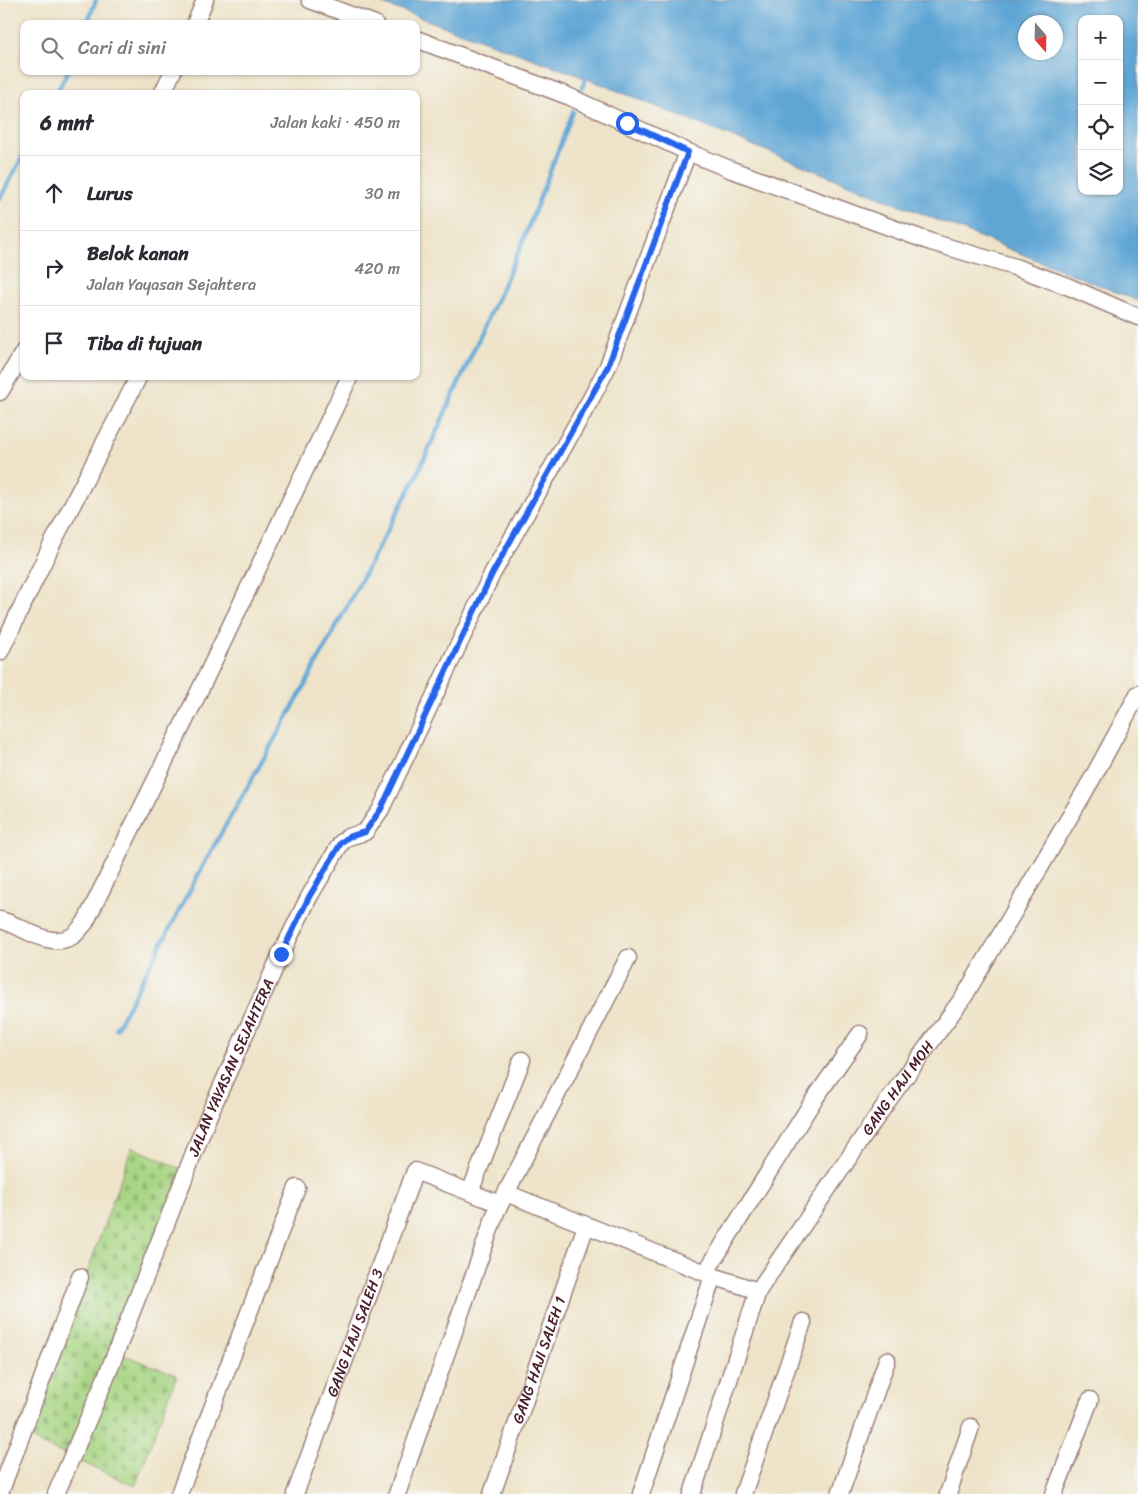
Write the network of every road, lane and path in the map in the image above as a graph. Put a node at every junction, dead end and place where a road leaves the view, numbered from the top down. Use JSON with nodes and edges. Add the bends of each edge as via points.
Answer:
{"nodes":[{"id":1,"x":205,"y":0,"type":"edge"},
{"id":2,"x":310,"y":0,"type":"edge"},
{"id":3,"x":197,"y":20,"type":"edge"},
{"id":4,"x":364,"y":20,"type":"edge"},
{"id":5,"x":420,"y":40,"type":"edge"},
{"id":6,"x":171,"y":75,"type":"edge"},
{"id":7,"x":164,"y":90,"type":"edge"},
{"id":8,"x":688,"y":152,"type":"junction"},
{"id":9,"x":1138,"y":317,"type":"edge"},
{"id":10,"x":20,"y":358,"type":"edge"},
{"id":11,"x":136,"y":380,"type":"edge"},
{"id":12,"x":348,"y":380,"type":"edge"},
{"id":13,"x":0,"y":392,"type":"edge"},
{"id":14,"x":0,"y":652,"type":"edge"},
{"id":15,"x":1138,"y":694,"type":"edge"},
{"id":16,"x":0,"y":920,"type":"edge"},
{"id":17,"x":628,"y":958,"type":"dead end"},
{"id":18,"x":860,"y":1034,"type":"dead end"},
{"id":19,"x":522,"y":1060,"type":"dead end"},
{"id":20,"x":297,"y":1188,"type":"dead end"},
{"id":21,"x":470,"y":1192,"type":"junction"},
{"id":22,"x":503,"y":1198,"type":"junction"},
{"id":23,"x":586,"y":1226,"type":"junction"},
{"id":24,"x":709,"y":1274,"type":"junction"},
{"id":25,"x":80,"y":1277,"type":"dead end"},
{"id":26,"x":758,"y":1291,"type":"junction"},
{"id":27,"x":803,"y":1322,"type":"dead end"},
{"id":28,"x":887,"y":1360,"type":"dead end"},
{"id":29,"x":1090,"y":1400,"type":"dead end"},
{"id":30,"x":971,"y":1428,"type":"dead end"},
{"id":31,"x":0,"y":1493,"type":"edge"},
{"id":32,"x":56,"y":1494,"type":"edge"},
{"id":33,"x":179,"y":1494,"type":"edge"},
{"id":34,"x":295,"y":1494,"type":"edge"},
{"id":35,"x":397,"y":1494,"type":"edge"},
{"id":36,"x":492,"y":1494,"type":"edge"},
{"id":37,"x":641,"y":1494,"type":"edge"},
{"id":38,"x":692,"y":1494,"type":"edge"},
{"id":39,"x":743,"y":1494,"type":"edge"},
{"id":40,"x":840,"y":1494,"type":"edge"},
{"id":41,"x":948,"y":1494,"type":"edge"},
{"id":42,"x":1054,"y":1494,"type":"edge"}],
"edges":[{"from":1,"to":3,"type":"street"},
{"from":2,"to":4,"type":"street"},
{"from":5,"to":8,"type":"street","via":[[568,96]]},
{"from":6,"to":7,"type":"street"},
{"from":8,"to":9,"type":"street","via":[[931,242],[1023,270]]},
{"from":8,"to":32,"type":"street","name":"JALAN YAYASAN SEJAHTERA","via":[[597,388],[492,574],[376,817],[365,832],[348,837],[341,843],[281,954],[208,1117],[107,1375]]},
{"from":10,"to":13,"type":"street"},
{"from":11,"to":14,"type":"street"},
{"from":12,"to":16,"type":"street","via":[[85,923],[73,936],[61,940],[33,936]]},
{"from":15,"to":26,"type":"street","name":"GANG HAJI MOH","via":[[1088,787],[965,995],[887,1102]]},
{"from":17,"to":22,"type":"street"},
{"from":18,"to":24,"type":"street","via":[[812,1102]]},
{"from":19,"to":21,"type":"street"},
{"from":20,"to":33,"type":"street"},
{"from":21,"to":22,"type":"street"},
{"from":21,"to":34,"type":"street","name":"GANG HAJI SALEH 3","via":[[415,1171]]},
{"from":22,"to":23,"type":"street"},
{"from":22,"to":35,"type":"street"},
{"from":23,"to":24,"type":"street"},
{"from":23,"to":36,"type":"street","name":"GANG HAJI SALEH 1"},
{"from":24,"to":26,"type":"street"},
{"from":24,"to":37,"type":"street"},
{"from":25,"to":31,"type":"street"},
{"from":26,"to":38,"type":"street","name":"GANG HAJI MOH"},
{"from":27,"to":39,"type":"street"},
{"from":28,"to":40,"type":"street"},
{"from":29,"to":42,"type":"street"},
{"from":30,"to":41,"type":"street"}]}
